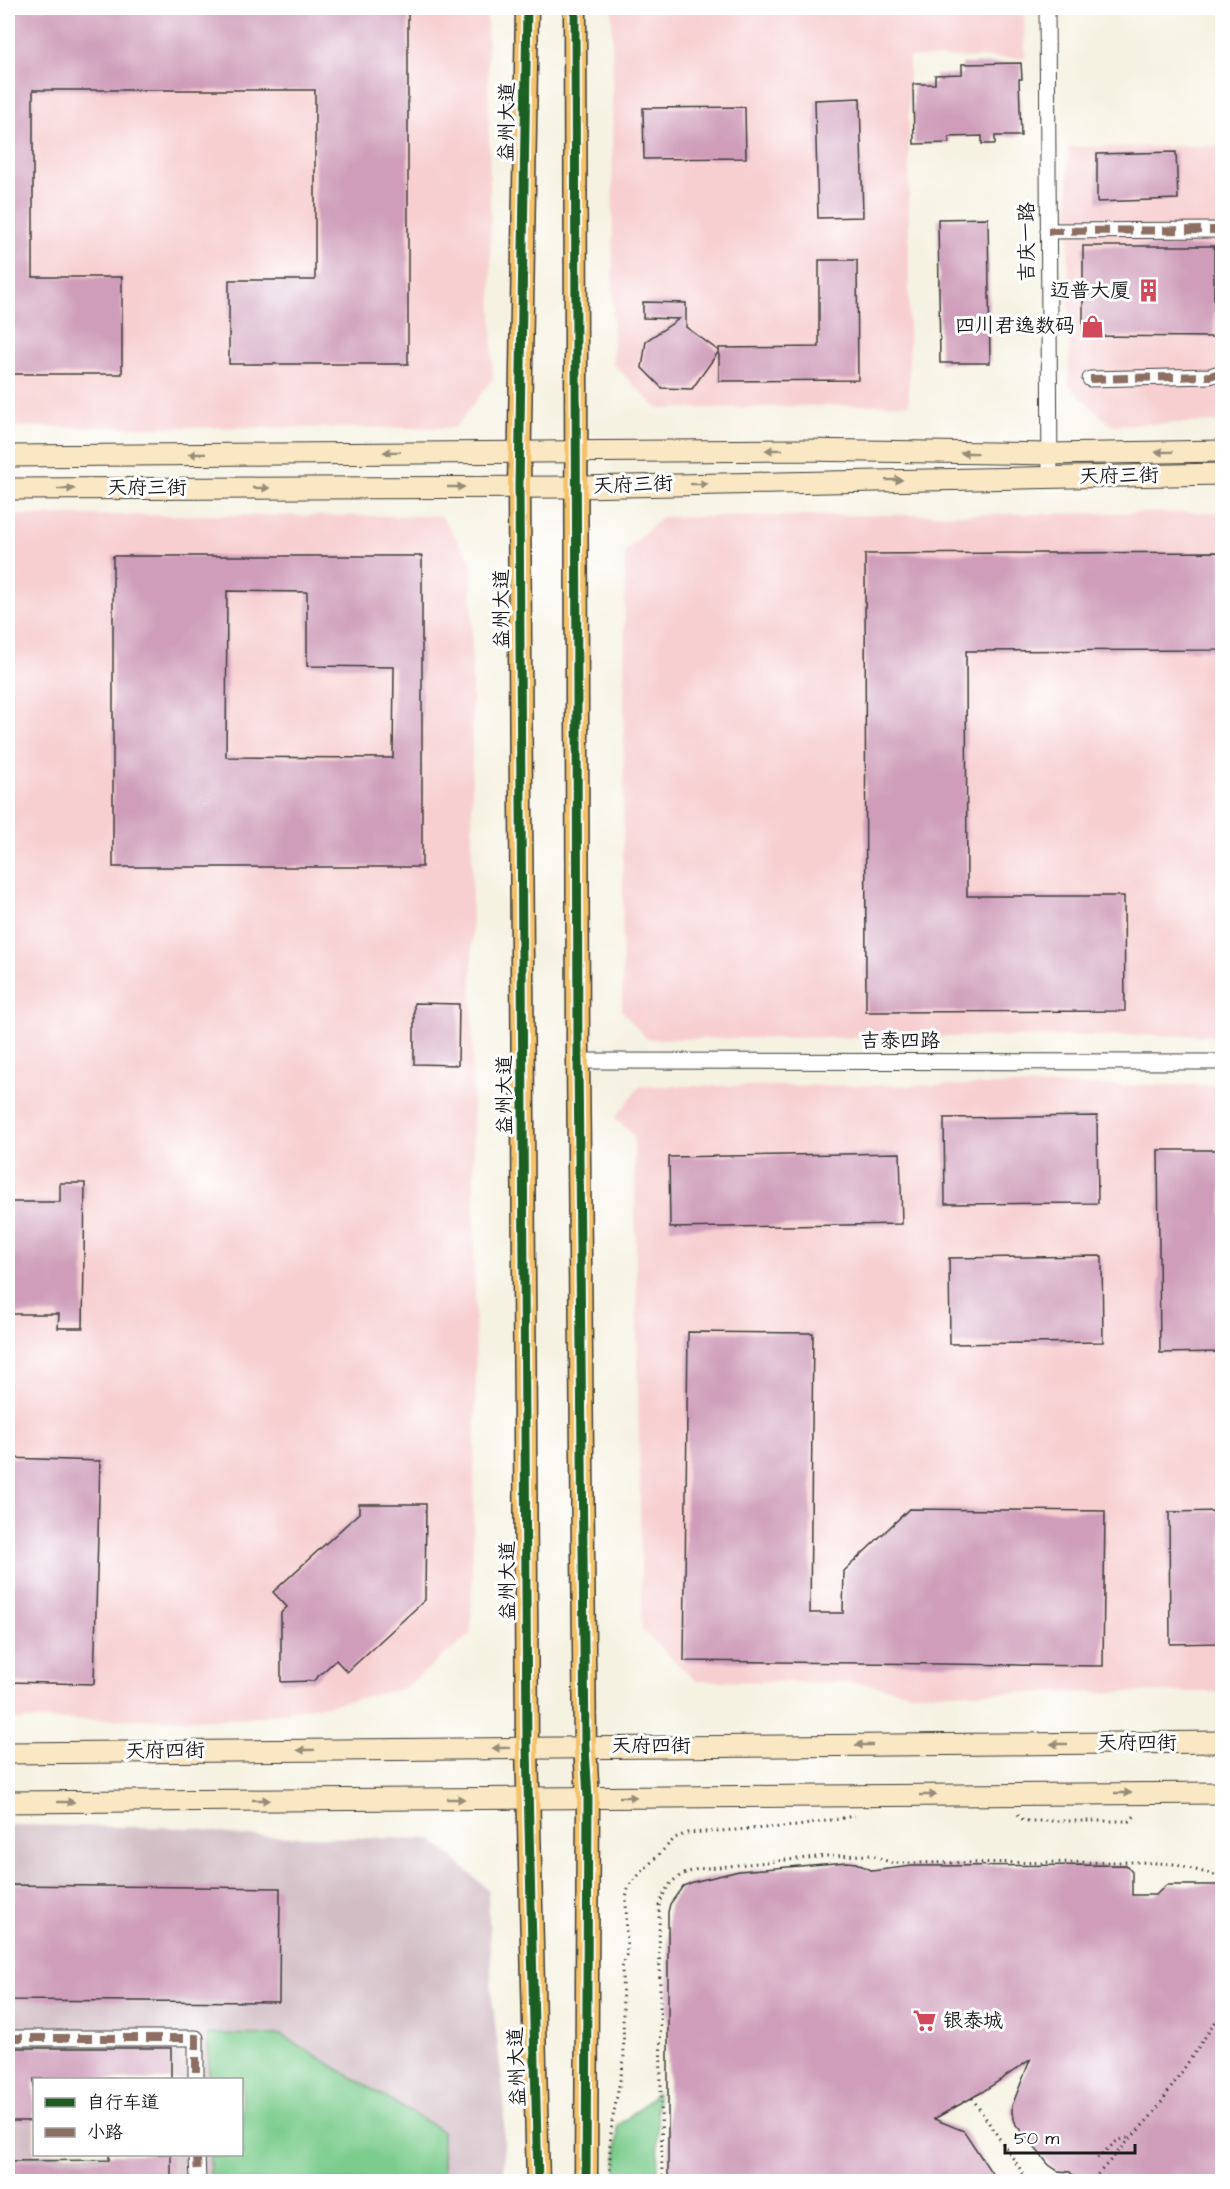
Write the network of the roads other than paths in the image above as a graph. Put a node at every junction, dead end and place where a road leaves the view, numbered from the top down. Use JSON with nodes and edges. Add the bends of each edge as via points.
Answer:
{"nodes":[{"id":1,"x":527,"y":8,"type":"edge"},
{"id":2,"x":575,"y":8,"type":"edge"},
{"id":3,"x":1047,"y":8,"type":"edge"},
{"id":4,"x":1222,"y":230,"type":"edge"},
{"id":5,"x":1048,"y":231,"type":"junction"},
{"id":6,"x":1222,"y":372,"type":"edge"},
{"id":7,"x":1090,"y":379,"type":"dead end"},
{"id":8,"x":519,"y":451,"type":"junction"},
{"id":9,"x":576,"y":451,"type":"junction"},
{"id":10,"x":1222,"y":452,"type":"edge"},
{"id":11,"x":1049,"y":454,"type":"junction"},
{"id":12,"x":8,"y":456,"type":"edge"},
{"id":13,"x":1222,"y":474,"type":"edge"},
{"id":14,"x":1050,"y":477,"type":"junction"},
{"id":15,"x":519,"y":487,"type":"junction"},
{"id":16,"x":578,"y":487,"type":"junction"},
{"id":17,"x":8,"y":489,"type":"edge"},
{"id":18,"x":578,"y":1061,"type":"junction"},
{"id":19,"x":1222,"y":1062,"type":"edge"},
{"id":20,"x":1222,"y":1742,"type":"edge"},
{"id":21,"x":527,"y":1747,"type":"junction"},
{"id":22,"x":585,"y":1747,"type":"junction"},
{"id":23,"x":8,"y":1753,"type":"edge"},
{"id":24,"x":1222,"y":1792,"type":"edge"},
{"id":25,"x":528,"y":1798,"type":"junction"},
{"id":26,"x":588,"y":1798,"type":"junction"},
{"id":27,"x":8,"y":1802,"type":"edge"},
{"id":28,"x":8,"y":2038,"type":"edge"},
{"id":29,"x":196,"y":2078,"type":"edge"},
{"id":30,"x":197,"y":2156,"type":"edge"},
{"id":31,"x":198,"y":2181,"type":"edge"},
{"id":32,"x":538,"y":2181,"type":"edge"},
{"id":33,"x":586,"y":2181,"type":"edge"}],
"edges":[{"from":1,"to":8,"type":"main road","name":"益州大道"},
{"from":2,"to":9,"type":"main road"},
{"from":3,"to":5,"type":"street","name":"吉庆一路"},
{"from":4,"to":5,"type":"street"},
{"from":5,"to":11,"type":"street","name":"吉庆一路"},
{"from":6,"to":7,"type":"street","via":[[1210,376]]},
{"from":8,"to":9,"type":"street","name":"天府三街"},
{"from":8,"to":12,"type":"street","name":"天府三街","one_way":true},
{"from":8,"to":15,"type":"main road","name":"益州大道"},
{"from":11,"to":9,"type":"street","name":"天府三街","one_way":true},
{"from":9,"to":16,"type":"main road"},
{"from":10,"to":11,"type":"street","name":"天府三街","one_way":true},
{"from":11,"to":14,"type":"street","name":"吉庆一路"},
{"from":13,"to":14,"type":"street","name":"天府三街"},
{"from":16,"to":14,"type":"street","name":"天府三街","one_way":true},
{"from":15,"to":16,"type":"street","name":"天府三街"},
{"from":17,"to":15,"type":"street","name":"天府三街","one_way":true},
{"from":15,"to":21,"type":"main road","name":"益州大道"},
{"from":16,"to":18,"type":"main road"},
{"from":18,"to":19,"type":"street","name":"吉泰四路"},
{"from":18,"to":22,"type":"main road"},
{"from":20,"to":22,"type":"street","name":"天府四街","one_way":true},
{"from":21,"to":22,"type":"street","name":"天府四街"},
{"from":21,"to":23,"type":"street","name":"天府四街","one_way":true},
{"from":21,"to":25,"type":"main road","name":"益州大道"},
{"from":22,"to":26,"type":"main road"},
{"from":26,"to":24,"type":"street","one_way":true},
{"from":25,"to":26,"type":"street"},
{"from":27,"to":25,"type":"street","one_way":true},
{"from":25,"to":32,"type":"main road","name":"益州大道"},
{"from":26,"to":33,"type":"main road"},
{"from":28,"to":29,"type":"street","via":[[196,2038]]},
{"from":30,"to":31,"type":"street"}]}
